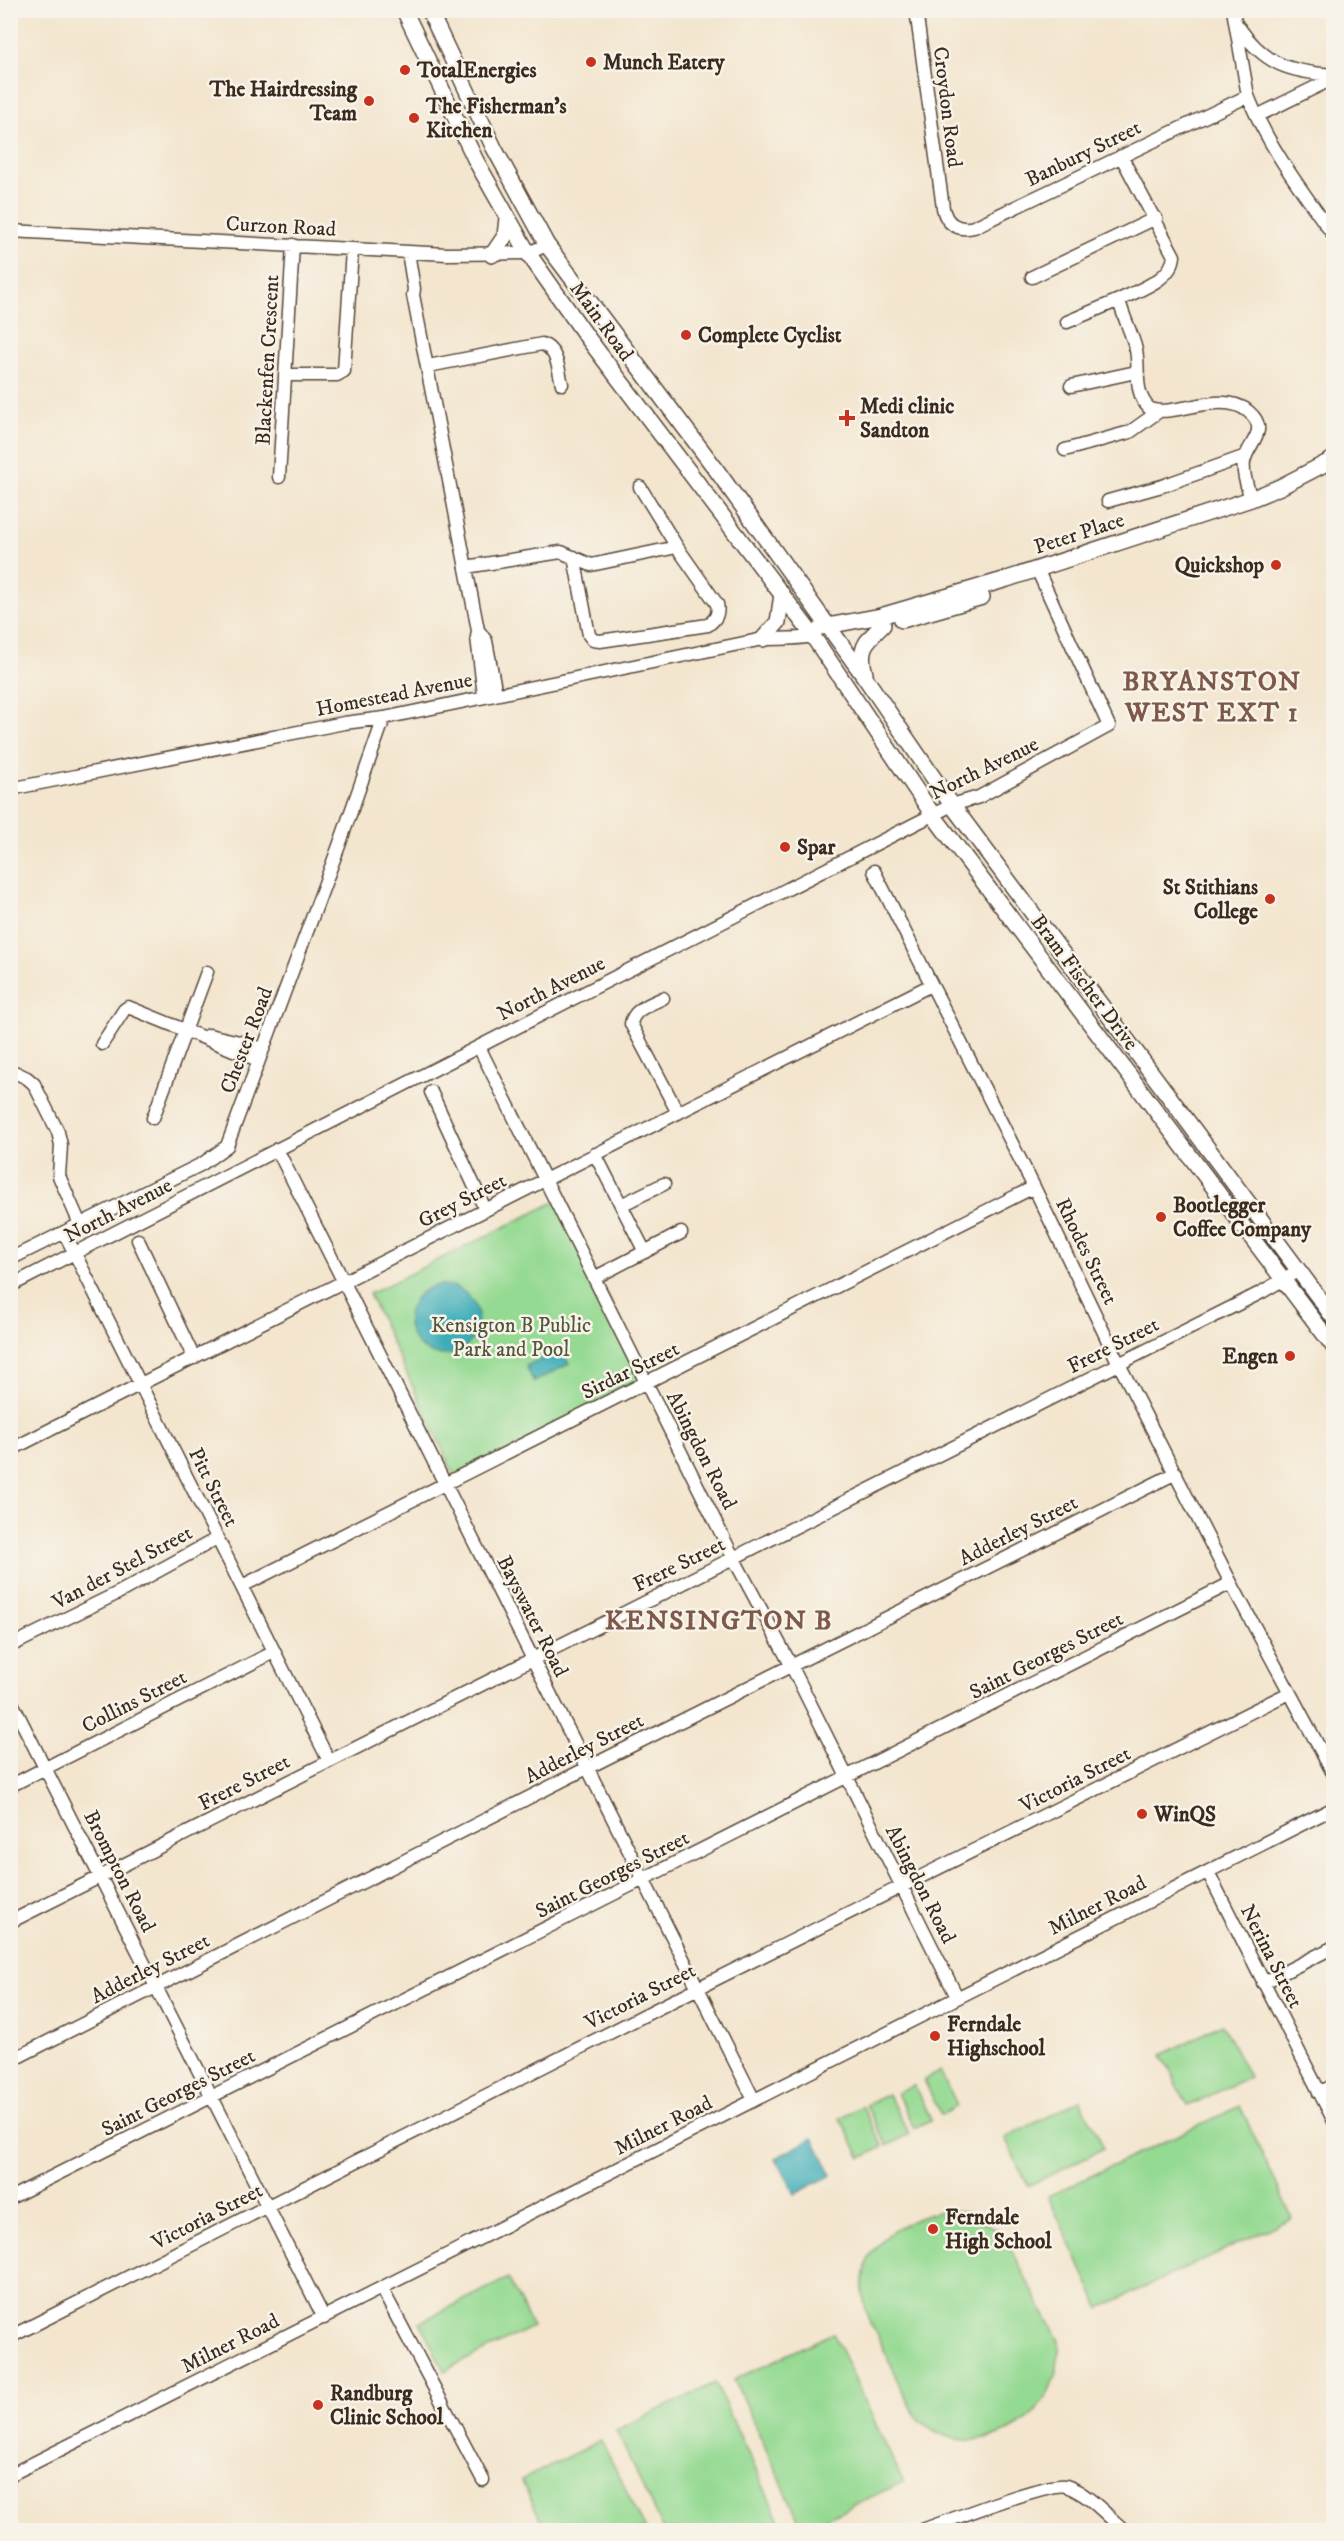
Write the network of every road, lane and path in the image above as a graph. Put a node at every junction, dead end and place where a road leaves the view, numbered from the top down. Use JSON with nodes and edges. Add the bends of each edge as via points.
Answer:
{"nodes":[{"id":1,"x":404,"y":10,"type":"edge"},
{"id":2,"x":429,"y":10,"type":"edge"},
{"id":3,"x":916,"y":10,"type":"edge"},
{"id":4,"x":1234,"y":16,"type":"edge"},
{"id":5,"x":1334,"y":77,"type":"edge"},
{"id":6,"x":1248,"y":96,"type":"junction"},
{"id":7,"x":1257,"y":116,"type":"junction"},
{"id":8,"x":1121,"y":156,"type":"junction"},
{"id":9,"x":943,"y":208,"type":"joint"},
{"id":10,"x":507,"y":218,"type":"junction"},
{"id":11,"x":1156,"y":218,"type":"junction"},
{"id":12,"x":10,"y":231,"type":"edge"},
{"id":13,"x":1334,"y":236,"type":"edge"},
{"id":14,"x":293,"y":245,"type":"junction"},
{"id":15,"x":547,"y":245,"type":"junction"},
{"id":16,"x":352,"y":250,"type":"junction"},
{"id":17,"x":404,"y":252,"type":"junction"},
{"id":18,"x":528,"y":253,"type":"junction"},
{"id":19,"x":492,"y":255,"type":"junction"},
{"id":20,"x":1032,"y":277,"type":"dead end"},
{"id":21,"x":1119,"y":300,"type":"junction"},
{"id":22,"x":1067,"y":322,"type":"dead end"},
{"id":23,"x":428,"y":366,"type":"junction"},
{"id":24,"x":1136,"y":372,"type":"junction"},
{"id":25,"x":285,"y":375,"type":"junction"},
{"id":26,"x":562,"y":384,"type":"dead end"},
{"id":27,"x":1071,"y":386,"type":"dead end"},
{"id":28,"x":1158,"y":412,"type":"junction"},
{"id":29,"x":1065,"y":450,"type":"dead end"},
{"id":30,"x":1246,"y":456,"type":"junction"},
{"id":31,"x":1334,"y":459,"type":"edge"},
{"id":32,"x":1334,"y":467,"type":"edge"},
{"id":33,"x":279,"y":477,"type":"dead end"},
{"id":34,"x":640,"y":487,"type":"dead end"},
{"id":35,"x":1251,"y":499,"type":"junction"},
{"id":36,"x":1108,"y":501,"type":"dead end"},
{"id":37,"x":676,"y":547,"type":"junction"},
{"id":38,"x":574,"y":557,"type":"junction"},
{"id":39,"x":466,"y":567,"type":"junction"},
{"id":40,"x":1038,"y":573,"type":"junction"},
{"id":41,"x":782,"y":594,"type":"junction"},
{"id":42,"x":883,"y":625,"type":"junction"},
{"id":43,"x":831,"y":630,"type":"junction"},
{"id":44,"x":810,"y":633,"type":"junction"},
{"id":45,"x":763,"y":639,"type":"junction"},
{"id":46,"x":866,"y":679,"type":"junction"},
{"id":47,"x":490,"y":695,"type":"junction"},
{"id":48,"x":384,"y":718,"type":"junction"},
{"id":49,"x":10,"y":789,"type":"edge"},
{"id":50,"x":952,"y":805,"type":"junction"},
{"id":51,"x":933,"y":815,"type":"junction"},
{"id":52,"x":874,"y":871,"type":"dead end"},
{"id":53,"x":207,"y":972,"type":"dead end"},
{"id":54,"x":931,"y":986,"type":"junction"},
{"id":55,"x":663,"y":998,"type":"dead end"},
{"id":56,"x":188,"y":1030,"type":"junction"},
{"id":57,"x":102,"y":1044,"type":"dead end"},
{"id":58,"x":479,"y":1047,"type":"junction"},
{"id":59,"x":261,"y":1055,"type":"junction"},
{"id":60,"x":10,"y":1070,"type":"edge"},
{"id":61,"x":431,"y":1092,"type":"dead end"},
{"id":62,"x":678,"y":1113,"type":"junction"},
{"id":63,"x":153,"y":1118,"type":"dead end"},
{"id":64,"x":277,"y":1149,"type":"junction"},
{"id":65,"x":595,"y":1154,"type":"junction"},
{"id":66,"x":545,"y":1180,"type":"junction"},
{"id":67,"x":664,"y":1184,"type":"dead end"},
{"id":68,"x":1034,"y":1187,"type":"junction"},
{"id":69,"x":621,"y":1205,"type":"junction"},
{"id":70,"x":485,"y":1209,"type":"junction"},
{"id":71,"x":80,"y":1224,"type":"junction"},
{"id":72,"x":64,"y":1232,"type":"junction"},
{"id":73,"x":681,"y":1233,"type":"dead end"},
{"id":74,"x":138,"y":1240,"type":"dead end"},
{"id":75,"x":645,"y":1252,"type":"junction"},
{"id":76,"x":75,"y":1255,"type":"junction"},
{"id":77,"x":10,"y":1259,"type":"edge"},
{"id":78,"x":1299,"y":1270,"type":"junction"},
{"id":79,"x":594,"y":1278,"type":"junction"},
{"id":80,"x":1283,"y":1279,"type":"junction"},
{"id":81,"x":343,"y":1281,"type":"junction"},
{"id":82,"x":10,"y":1286,"type":"edge"},
{"id":83,"x":1334,"y":1318,"type":"edge"},
{"id":84,"x":1334,"y":1347,"type":"edge"},
{"id":85,"x":194,"y":1358,"type":"junction"},
{"id":86,"x":1119,"y":1364,"type":"junction"},
{"id":87,"x":647,"y":1384,"type":"junction"},
{"id":88,"x":141,"y":1385,"type":"junction"},
{"id":89,"x":10,"y":1450,"type":"edge"},
{"id":90,"x":1176,"y":1473,"type":"junction"},
{"id":91,"x":443,"y":1484,"type":"junction"},
{"id":92,"x":218,"y":1538,"type":"junction"},
{"id":93,"x":734,"y":1559,"type":"junction"},
{"id":94,"x":1231,"y":1583,"type":"junction"},
{"id":95,"x":242,"y":1586,"type":"junction"},
{"id":96,"x":10,"y":1646,"type":"edge"},
{"id":97,"x":274,"y":1652,"type":"junction"},
{"id":98,"x":532,"y":1659,"type":"junction"},
{"id":99,"x":791,"y":1665,"type":"junction"},
{"id":100,"x":1289,"y":1693,"type":"junction"},
{"id":101,"x":10,"y":1699,"type":"edge"},
{"id":102,"x":329,"y":1761,"type":"junction"},
{"id":103,"x":46,"y":1767,"type":"junction"},
{"id":104,"x":587,"y":1768,"type":"junction"},
{"id":105,"x":1334,"y":1775,"type":"edge"},
{"id":106,"x":846,"y":1778,"type":"junction"},
{"id":107,"x":10,"y":1786,"type":"edge"},
{"id":108,"x":1334,"y":1808,"type":"edge"},
{"id":109,"x":1208,"y":1872,"type":"junction"},
{"id":110,"x":102,"y":1877,"type":"junction"},
{"id":111,"x":644,"y":1880,"type":"junction"},
{"id":112,"x":901,"y":1888,"type":"junction"},
{"id":113,"x":10,"y":1922,"type":"edge"},
{"id":114,"x":1334,"y":1947,"type":"edge"},
{"id":115,"x":1263,"y":1983,"type":"junction"},
{"id":116,"x":157,"y":1987,"type":"junction"},
{"id":117,"x":698,"y":1988,"type":"junction"},
{"id":118,"x":957,"y":1997,"type":"junction"},
{"id":119,"x":10,"y":2061,"type":"edge"},
{"id":120,"x":1334,"y":2085,"type":"edge"},
{"id":121,"x":1319,"y":2093,"type":"junction"},
{"id":122,"x":212,"y":2097,"type":"junction"},
{"id":123,"x":754,"y":2100,"type":"junction"},
{"id":124,"x":1334,"y":2121,"type":"edge"},
{"id":125,"x":10,"y":2198,"type":"edge"},
{"id":126,"x":268,"y":2208,"type":"junction"},
{"id":127,"x":382,"y":2289,"type":"junction"},
{"id":128,"x":324,"y":2318,"type":"junction"},
{"id":129,"x":10,"y":2337,"type":"edge"},
{"id":130,"x":10,"y":2475,"type":"edge"},
{"id":131,"x":483,"y":2480,"type":"dead end"},
{"id":132,"x":922,"y":2530,"type":"edge"},
{"id":133,"x":1124,"y":2530,"type":"edge"}],
"edges":[{"from":1,"to":10,"type":"main road","name":"Main Road"},
{"from":2,"to":15,"type":"main road","name":"Main Road","via":[[494,148]]},
{"from":3,"to":9,"type":"street","name":"Croydon Road"},
{"from":4,"to":5,"type":"street","via":[[1255,49],[1278,64]]},
{"from":4,"to":6,"type":"street"},
{"from":5,"to":7,"type":"street"},
{"from":6,"to":7,"type":"street"},
{"from":6,"to":8,"type":"street","name":"Banbury Street"},
{"from":7,"to":13,"type":"street"},
{"from":8,"to":9,"type":"street","name":"Banbury Street","via":[[974,227],[958,228]]},
{"from":8,"to":11,"type":"street"},
{"from":10,"to":18,"type":"main road","name":"Main Road"},
{"from":10,"to":19,"type":"main road","via":[[505,236]]},
{"from":11,"to":20,"type":"street"},
{"from":11,"to":21,"type":"street","via":[[1174,256],[1172,266],[1164,275]]},
{"from":12,"to":14,"type":"street","name":"Curzon Road"},
{"from":14,"to":16,"type":"street","name":"Curzon Road"},
{"from":14,"to":25,"type":"street","name":"Blackenfen Crescent"},
{"from":15,"to":18,"type":"street","name":"Curzon Road"},
{"from":15,"to":43,"type":"main road","name":"Main Road"},
{"from":16,"to":17,"type":"street","name":"Curzon Road"},
{"from":16,"to":25,"type":"street","via":[[344,371],[337,375]]},
{"from":17,"to":19,"type":"street","name":"Curzon Road"},
{"from":17,"to":23,"type":"street","via":[[408,290],[413,295]]},
{"from":18,"to":19,"type":"street","name":"Curzon Road"},
{"from":18,"to":41,"type":"main road","name":"Main Road"},
{"from":21,"to":22,"type":"street"},
{"from":21,"to":24,"type":"street","via":[[1137,353]]},
{"from":23,"to":26,"type":"street","via":[[542,344],[554,351]]},
{"from":23,"to":39,"type":"street"},
{"from":24,"to":27,"type":"street"},
{"from":24,"to":28,"type":"street","via":[[1145,404]]},
{"from":25,"to":33,"type":"street","name":"Blackenfen Crescent"},
{"from":28,"to":29,"type":"street","via":[[1130,432]]},
{"from":28,"to":30,"type":"street","via":[[1200,404],[1240,406],[1254,417],[1258,427]]},
{"from":30,"to":35,"type":"street","via":[[1244,472]]},
{"from":30,"to":36,"type":"street"},
{"from":31,"to":35,"type":"main road","name":"Peter Place"},
{"from":32,"to":40,"type":"main road","name":"Peter Place","via":[[1256,503]]},
{"from":34,"to":37,"type":"street"},
{"from":35,"to":40,"type":"main road","name":"Peter Place"},
{"from":37,"to":38,"type":"street","via":[[591,565]]},
{"from":37,"to":38,"type":"street","via":[[717,604],[714,621],[600,641],[589,635]]},
{"from":38,"to":39,"type":"street","via":[[555,552]]},
{"from":39,"to":47,"type":"street"},
{"from":40,"to":42,"type":"main road","name":"Peter Place","via":[[980,598]]},
{"from":40,"to":43,"type":"main road","name":"Peter Place"},
{"from":40,"to":50,"type":"street","name":"North Avenue","via":[[1108,726],[979,797]]},
{"from":41,"to":44,"type":"main road","name":"Main Road"},
{"from":41,"to":45,"type":"main road","via":[[778,622]]},
{"from":42,"to":43,"type":"main road","name":"Peter Place"},
{"from":42,"to":46,"type":"main road","via":[[864,646]]},
{"from":43,"to":44,"type":"main road"},
{"from":43,"to":46,"type":"main road","name":"Bram Fischer Drive"},
{"from":44,"to":45,"type":"street","name":"Homestead Avenue","via":[[794,640]]},
{"from":44,"to":51,"type":"main road","name":"Bram Fischer Drive"},
{"from":45,"to":47,"type":"street","name":"Homestead Avenue"},
{"from":46,"to":50,"type":"main road","name":"Bram Fischer Drive"},
{"from":47,"to":48,"type":"street","name":"Homestead Avenue"},
{"from":48,"to":49,"type":"street","name":"Homestead Avenue"},
{"from":48,"to":59,"type":"street","name":"Chester Road"},
{"from":50,"to":51,"type":"street","name":"North Avenue"},
{"from":50,"to":78,"type":"main road","name":"Bram Fischer Drive"},
{"from":51,"to":58,"type":"street","name":"North Avenue"},
{"from":51,"to":80,"type":"main road","name":"Bram Fischer Drive"},
{"from":52,"to":54,"type":"street","name":"Rhodes Street"},
{"from":53,"to":56,"type":"street"},
{"from":54,"to":62,"type":"street","name":"Grey Street"},
{"from":54,"to":68,"type":"street","name":"Rhodes Street"},
{"from":55,"to":62,"type":"street","via":[[637,1011],[632,1024]]},
{"from":56,"to":57,"type":"street","via":[[128,1007]]},
{"from":56,"to":59,"type":"street","via":[[240,1041]]},
{"from":56,"to":63,"type":"street"},
{"from":58,"to":64,"type":"street","name":"North Avenue"},
{"from":58,"to":66,"type":"street","name":"Abingdon Road"},
{"from":59,"to":71,"type":"street","name":"Chester Road","via":[[230,1141],[220,1152]]},
{"from":60,"to":71,"type":"street","via":[[34,1084],[58,1132],[59,1176]]},
{"from":61,"to":70,"type":"street"},
{"from":62,"to":65,"type":"street","name":"Grey Street"},
{"from":64,"to":76,"type":"street","name":"North Avenue"},
{"from":64,"to":81,"type":"street","name":"Bayswater Road"},
{"from":65,"to":66,"type":"street","name":"Grey Street"},
{"from":65,"to":69,"type":"street"},
{"from":66,"to":70,"type":"street","name":"Grey Street"},
{"from":66,"to":79,"type":"street","name":"Abingdon Road"},
{"from":67,"to":69,"type":"street"},
{"from":68,"to":86,"type":"street","name":"Rhodes Street"},
{"from":68,"to":87,"type":"street","name":"Sirdar Street"},
{"from":69,"to":75,"type":"street"},
{"from":70,"to":81,"type":"street","name":"Grey Street"},
{"from":71,"to":72,"type":"street","name":"Chester Road"},
{"from":72,"to":76,"type":"street","name":"Pitt Street"},
{"from":72,"to":77,"type":"street","name":"Chester Road"},
{"from":73,"to":75,"type":"street"},
{"from":74,"to":85,"type":"street"},
{"from":75,"to":79,"type":"street"},
{"from":76,"to":82,"type":"street","name":"North Avenue"},
{"from":76,"to":88,"type":"street","name":"Pitt Street"},
{"from":78,"to":80,"type":"street","name":"Frere Street"},
{"from":78,"to":83,"type":"main road","name":"Bram Fischer Drive"},
{"from":79,"to":87,"type":"street","name":"Abingdon Road"},
{"from":80,"to":84,"type":"main road","name":"Bram Fischer Drive"},
{"from":80,"to":86,"type":"street","name":"Frere Street"},
{"from":81,"to":85,"type":"street","name":"Grey Street"},
{"from":81,"to":91,"type":"street","name":"Bayswater Road"},
{"from":85,"to":88,"type":"street","name":"Grey Street"},
{"from":86,"to":90,"type":"street","name":"Rhodes Street"},
{"from":86,"to":93,"type":"street","name":"Frere Street"},
{"from":87,"to":91,"type":"street","name":"Sirdar Street"},
{"from":87,"to":93,"type":"street","name":"Abingdon Road"},
{"from":88,"to":89,"type":"street","name":"Grey Street"},
{"from":88,"to":92,"type":"street","name":"Pitt Street"},
{"from":90,"to":94,"type":"street","name":"Rhodes Street"},
{"from":90,"to":99,"type":"street","name":"Adderley Street"},
{"from":91,"to":95,"type":"street","name":"Sirdar Street"},
{"from":91,"to":98,"type":"street","name":"Bayswater Road"},
{"from":92,"to":95,"type":"street","name":"Pitt Street"},
{"from":92,"to":96,"type":"street","name":"Van der Stel Street"},
{"from":93,"to":98,"type":"street","name":"Frere Street"},
{"from":93,"to":99,"type":"street","name":"Abingdon Road"},
{"from":94,"to":100,"type":"street","name":"Rhodes Street"},
{"from":94,"to":106,"type":"street","name":"Saint Georges Street"},
{"from":95,"to":97,"type":"street","name":"Pitt Street"},
{"from":97,"to":102,"type":"street","name":"Pitt Street"},
{"from":97,"to":103,"type":"street","name":"Collins Street"},
{"from":98,"to":102,"type":"street","name":"Frere Street"},
{"from":98,"to":104,"type":"street","name":"Bayswater Road"},
{"from":99,"to":104,"type":"street","name":"Adderley Street"},
{"from":99,"to":106,"type":"street","name":"Abingdon Road"},
{"from":100,"to":105,"type":"street","name":"Rhodes Street"},
{"from":100,"to":112,"type":"street","name":"Victoria Street"},
{"from":101,"to":103,"type":"street","name":"Brompton Road"},
{"from":102,"to":110,"type":"street","name":"Frere Street"},
{"from":103,"to":107,"type":"street","name":"Collins Street"},
{"from":103,"to":110,"type":"street","name":"Brompton Road"},
{"from":104,"to":111,"type":"street","name":"Bayswater Road"},
{"from":104,"to":116,"type":"street","name":"Adderley Street"},
{"from":106,"to":111,"type":"street","name":"Saint Georges Street"},
{"from":106,"to":112,"type":"street","name":"Abingdon Road"},
{"from":108,"to":109,"type":"street","name":"Milner Road"},
{"from":109,"to":115,"type":"street","name":"Nerina Street"},
{"from":109,"to":118,"type":"street","name":"Milner Road"},
{"from":110,"to":113,"type":"street","name":"Frere Street"},
{"from":110,"to":116,"type":"street","name":"Brompton Road"},
{"from":111,"to":117,"type":"street","name":"Bayswater Road"},
{"from":111,"to":122,"type":"street","name":"Saint Georges Street"},
{"from":112,"to":117,"type":"street","name":"Victoria Street"},
{"from":112,"to":118,"type":"street","name":"Abingdon Road"},
{"from":114,"to":115,"type":"street"},
{"from":115,"to":121,"type":"street","name":"Nerina Street"},
{"from":116,"to":119,"type":"street","name":"Adderley Street"},
{"from":116,"to":122,"type":"street","name":"Brompton Road"},
{"from":117,"to":123,"type":"street","name":"Bayswater Road"},
{"from":117,"to":126,"type":"street","name":"Victoria Street"},
{"from":118,"to":123,"type":"street","name":"Milner Road"},
{"from":120,"to":121,"type":"street"},
{"from":121,"to":124,"type":"street","name":"Nerina Street"},
{"from":122,"to":125,"type":"street","name":"Saint Georges Street"},
{"from":122,"to":126,"type":"street","name":"Brompton Road"},
{"from":123,"to":127,"type":"street","name":"Milner Road"},
{"from":126,"to":128,"type":"street","name":"Brompton Road"},
{"from":126,"to":129,"type":"street","name":"Victoria Street"},
{"from":127,"to":128,"type":"street","name":"Milner Road"},
{"from":127,"to":131,"type":"street"},
{"from":128,"to":130,"type":"street","name":"Milner Road"},
{"from":132,"to":133,"type":"street","via":[[1058,2485],[1078,2491]]}]}
